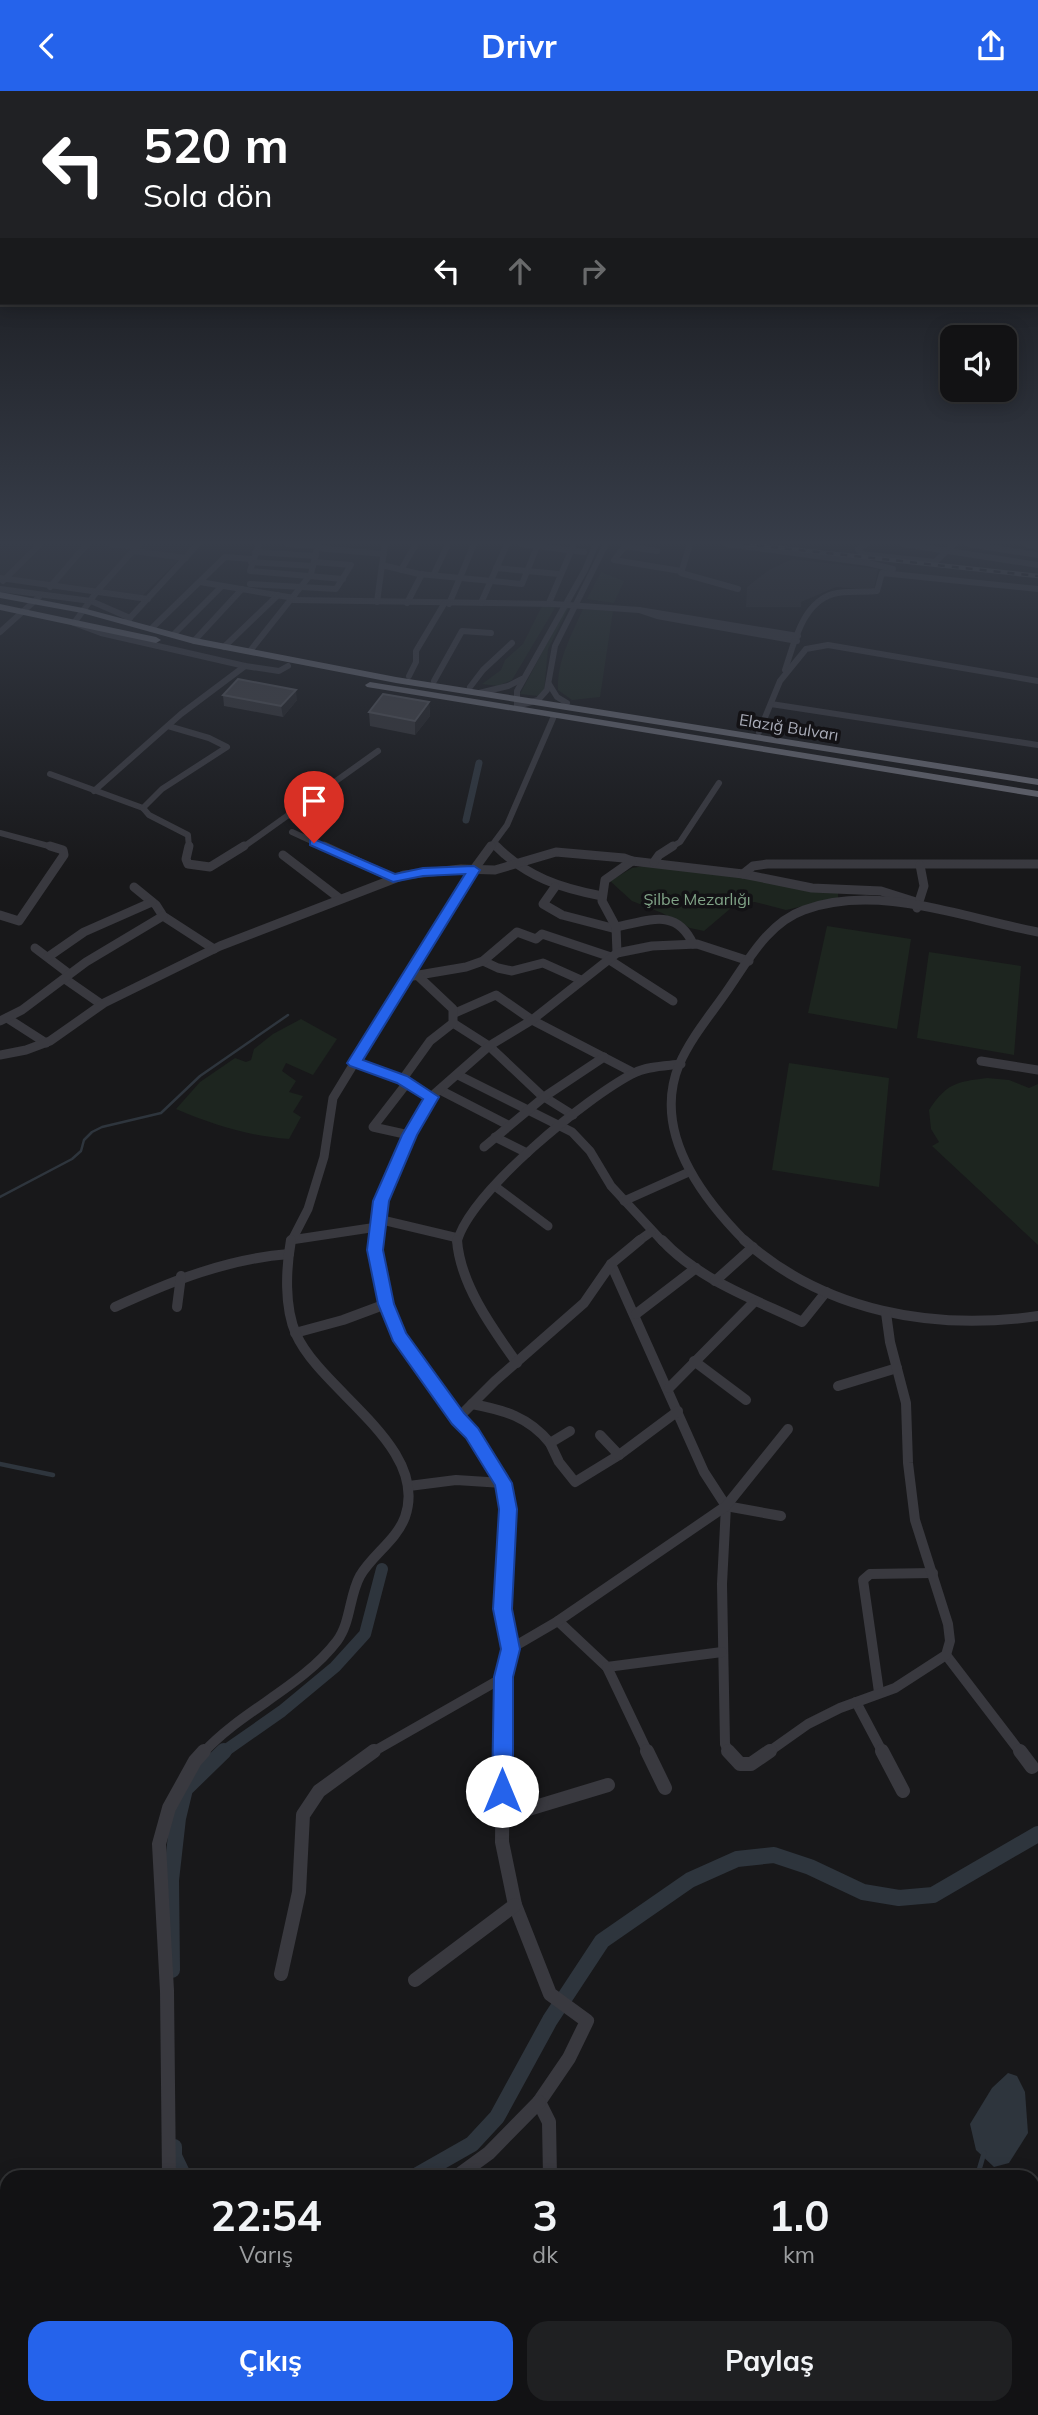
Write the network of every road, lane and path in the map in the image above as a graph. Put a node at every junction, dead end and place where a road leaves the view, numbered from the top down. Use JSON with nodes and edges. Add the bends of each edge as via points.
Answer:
{"nodes":[{"id":1,"x":186,"y":652,"type":"edge"},
{"id":2,"x":221,"y":652,"type":"edge"},
{"id":3,"x":256,"y":652,"type":"edge"},
{"id":4,"x":416,"y":652,"type":"edge"},
{"id":5,"x":451,"y":652,"type":"edge"},
{"id":6,"x":501,"y":652,"type":"edge"},
{"id":7,"x":538,"y":652,"type":"edge"},
{"id":8,"x":554,"y":652,"type":"edge"},
{"id":9,"x":792,"y":652,"type":"edge"},
{"id":10,"x":803,"y":652,"type":"edge"},
{"id":11,"x":871,"y":652,"type":"edge"},
{"id":12,"x":245,"y":666,"type":"junction"},
{"id":13,"x":288,"y":666,"type":"junction"},
{"id":14,"x":317,"y":668,"type":"junction"},
{"id":15,"x":409,"y":676,"type":"junction"},
{"id":16,"x":523,"y":679,"type":"junction"},
{"id":17,"x":434,"y":681,"type":"junction"},
{"id":18,"x":780,"y":681,"type":"junction"},
{"id":19,"x":1038,"y":681,"type":"edge"},
{"id":20,"x":549,"y":684,"type":"junction"},
{"id":21,"x":479,"y":690,"type":"junction"},
{"id":22,"x":516,"y":701,"type":"junction"},
{"id":23,"x":535,"y":701,"type":"junction"},
{"id":24,"x":567,"y":703,"type":"junction"},
{"id":25,"x":771,"y":704,"type":"junction"},
{"id":26,"x":554,"y":716,"type":"junction"},
{"id":27,"x":168,"y":726,"type":"junction"},
{"id":28,"x":759,"y":732,"type":"junction"},
{"id":29,"x":743,"y":742,"type":"junction"},
{"id":30,"x":1038,"y":745,"type":"edge"},
{"id":31,"x":378,"y":751,"type":"dead end"},
{"id":32,"x":791,"y":755,"type":"junction"},
{"id":33,"x":50,"y":774,"type":"dead end"},
{"id":34,"x":1038,"y":776,"type":"edge"},
{"id":35,"x":1038,"y":782,"type":"edge"},
{"id":36,"x":719,"y":783,"type":"dead end"},
{"id":37,"x":1038,"y":789,"type":"edge"},
{"id":38,"x":94,"y":791,"type":"junction"},
{"id":39,"x":1038,"y":794,"type":"edge"},
{"id":40,"x":143,"y":808,"type":"junction"},
{"id":41,"x":292,"y":832,"type":"dead end"},
{"id":42,"x":0,"y":833,"type":"edge"},
{"id":43,"x":494,"y":844,"type":"junction"},
{"id":44,"x":283,"y":855,"type":"dead end"},
{"id":45,"x":632,"y":861,"type":"junction"},
{"id":46,"x":654,"y":862,"type":"junction"},
{"id":47,"x":1038,"y":864,"type":"edge"},
{"id":48,"x":513,"y":865,"type":"junction"},
{"id":49,"x":920,"y":865,"type":"junction"},
{"id":50,"x":474,"y":870,"type":"junction"},
{"id":51,"x":743,"y":874,"type":"junction"},
{"id":52,"x":393,"y":878,"type":"junction"},
{"id":53,"x":134,"y":887,"type":"dead end"},
{"id":54,"x":555,"y":887,"type":"junction"},
{"id":55,"x":602,"y":896,"type":"junction"},
{"id":56,"x":339,"y":898,"type":"junction"},
{"id":57,"x":152,"y":902,"type":"junction"},
{"id":58,"x":918,"y":906,"type":"junction"},
{"id":59,"x":0,"y":915,"type":"edge"},
{"id":60,"x":163,"y":916,"type":"junction"},
{"id":61,"x":616,"y":928,"type":"junction"},
{"id":62,"x":1038,"y":932,"type":"edge"},
{"id":63,"x":693,"y":944,"type":"junction"},
{"id":64,"x":35,"y":948,"type":"dead end"},
{"id":65,"x":214,"y":949,"type":"junction"},
{"id":66,"x":612,"y":956,"type":"junction"},
{"id":67,"x":48,"y":957,"type":"junction"},
{"id":68,"x":483,"y":961,"type":"junction"},
{"id":69,"x":749,"y":961,"type":"junction"},
{"id":70,"x":67,"y":976,"type":"junction"},
{"id":71,"x":412,"y":976,"type":"junction"},
{"id":72,"x":581,"y":980,"type":"junction"},
{"id":73,"x":673,"y":1001,"type":"dead end"},
{"id":74,"x":102,"y":1004,"type":"junction"},
{"id":75,"x":454,"y":1018,"type":"junction"},
{"id":76,"x":4,"y":1019,"type":"edge"},
{"id":77,"x":532,"y":1020,"type":"junction"},
{"id":78,"x":46,"y":1043,"type":"junction"},
{"id":79,"x":489,"y":1046,"type":"junction"},
{"id":80,"x":0,"y":1055,"type":"edge"},
{"id":81,"x":604,"y":1057,"type":"junction"},
{"id":82,"x":981,"y":1061,"type":"dead end"},
{"id":83,"x":355,"y":1063,"type":"junction"},
{"id":84,"x":681,"y":1064,"type":"junction"},
{"id":85,"x":1038,"y":1070,"type":"edge"},
{"id":86,"x":634,"y":1073,"type":"junction"},
{"id":87,"x":458,"y":1076,"type":"junction"},
{"id":88,"x":405,"y":1081,"type":"junction"},
{"id":89,"x":442,"y":1091,"type":"junction"},
{"id":90,"x":431,"y":1097,"type":"junction"},
{"id":91,"x":544,"y":1097,"type":"junction"},
{"id":92,"x":526,"y":1110,"type":"junction"},
{"id":93,"x":573,"y":1115,"type":"junction"},
{"id":94,"x":508,"y":1125,"type":"junction"},
{"id":95,"x":560,"y":1125,"type":"junction"},
{"id":96,"x":409,"y":1135,"type":"junction"},
{"id":97,"x":495,"y":1137,"type":"junction"},
{"id":98,"x":484,"y":1147,"type":"dead end"},
{"id":99,"x":527,"y":1153,"type":"junction"},
{"id":100,"x":689,"y":1172,"type":"junction"},
{"id":101,"x":496,"y":1187,"type":"junction"},
{"id":102,"x":624,"y":1201,"type":"junction"},
{"id":103,"x":378,"y":1223,"type":"junction"},
{"id":104,"x":548,"y":1226,"type":"dead end"},
{"id":105,"x":651,"y":1232,"type":"junction"},
{"id":106,"x":458,"y":1238,"type":"junction"},
{"id":107,"x":291,"y":1240,"type":"junction"},
{"id":108,"x":752,"y":1247,"type":"junction"},
{"id":109,"x":289,"y":1254,"type":"junction"},
{"id":110,"x":611,"y":1264,"type":"junction"},
{"id":111,"x":696,"y":1268,"type":"junction"},
{"id":112,"x":181,"y":1276,"type":"junction"},
{"id":113,"x":715,"y":1281,"type":"junction"},
{"id":114,"x":827,"y":1291,"type":"junction"},
{"id":115,"x":754,"y":1302,"type":"junction"},
{"id":116,"x":386,"y":1304,"type":"junction"},
{"id":117,"x":115,"y":1307,"type":"dead end"},
{"id":118,"x":177,"y":1307,"type":"dead end"},
{"id":119,"x":886,"y":1313,"type":"junction"},
{"id":120,"x":636,"y":1314,"type":"junction"},
{"id":121,"x":1038,"y":1316,"type":"edge"},
{"id":122,"x":295,"y":1333,"type":"junction"},
{"id":123,"x":694,"y":1361,"type":"junction"},
{"id":124,"x":517,"y":1363,"type":"junction"},
{"id":125,"x":897,"y":1368,"type":"junction"},
{"id":126,"x":838,"y":1386,"type":"dead end"},
{"id":127,"x":669,"y":1388,"type":"junction"},
{"id":128,"x":746,"y":1401,"type":"dead end"},
{"id":129,"x":472,"y":1404,"type":"junction"},
{"id":130,"x":678,"y":1411,"type":"junction"},
{"id":131,"x":458,"y":1418,"type":"junction"},
{"id":132,"x":788,"y":1429,"type":"dead end"},
{"id":133,"x":570,"y":1431,"type":"dead end"},
{"id":134,"x":600,"y":1434,"type":"dead end"},
{"id":135,"x":550,"y":1443,"type":"junction"},
{"id":136,"x":619,"y":1455,"type":"junction"},
{"id":137,"x":503,"y":1483,"type":"junction"},
{"id":138,"x":409,"y":1486,"type":"junction"},
{"id":139,"x":726,"y":1506,"type":"junction"},
{"id":140,"x":781,"y":1516,"type":"dead end"},
{"id":141,"x":933,"y":1573,"type":"junction"},
{"id":142,"x":558,"y":1621,"type":"junction"},
{"id":143,"x":510,"y":1649,"type":"junction"},
{"id":144,"x":722,"y":1652,"type":"junction"},
{"id":145,"x":946,"y":1655,"type":"junction"},
{"id":146,"x":607,"y":1667,"type":"junction"},
{"id":147,"x":503,"y":1677,"type":"junction"},
{"id":148,"x":879,"y":1692,"type":"junction"},
{"id":149,"x":856,"y":1702,"type":"junction"},
{"id":150,"x":1032,"y":1766,"type":"dead end"},
{"id":151,"x":608,"y":1785,"type":"dead end"},
{"id":152,"x":665,"y":1788,"type":"dead end"},
{"id":153,"x":903,"y":1791,"type":"dead end"},
{"id":154,"x":502,"y":1817,"type":"junction"},
{"id":155,"x":516,"y":1905,"type":"junction"},
{"id":156,"x":281,"y":1974,"type":"dead end"},
{"id":157,"x":415,"y":1980,"type":"dead end"},
{"id":158,"x":539,"y":2102,"type":"junction"},
{"id":159,"x":168,"y":2170,"type":"edge"},
{"id":160,"x":466,"y":2170,"type":"edge"},
{"id":161,"x":550,"y":2170,"type":"edge"}],
"edges":[{"from":1,"to":12,"type":"street"},
{"from":2,"to":13,"type":"highway","name":"Elazığ Bulvarı"},
{"from":3,"to":14,"type":"highway","name":"Elazığ Bulvarı"},
{"from":4,"to":15,"type":"street"},
{"from":5,"to":17,"type":"street"},
{"from":6,"to":21,"type":"street","via":[[482,670]]},
{"from":7,"to":16,"type":"street"},
{"from":8,"to":20,"type":"street"},
{"from":9,"to":18,"type":"street"},
{"from":10,"to":18,"type":"street"},
{"from":11,"to":19,"type":"street"},
{"from":12,"to":13,"type":"street","via":[[279,671]]},
{"from":12,"to":27,"type":"street"},
{"from":13,"to":14,"type":"highway","name":"Elazığ Bulvarı"},
{"from":14,"to":15,"type":"highway"},
{"from":14,"to":21,"type":"highway","name":"Elazığ Bulvarı"},
{"from":14,"to":22,"type":"highway","name":"Elazığ Bulvarı"},
{"from":14,"to":26,"type":"highway","via":[[393,689]]},
{"from":15,"to":17,"type":"highway"},
{"from":16,"to":21,"type":"street"},
{"from":16,"to":22,"type":"street"},
{"from":17,"to":21,"type":"highway"},
{"from":18,"to":25,"type":"street"},
{"from":20,"to":23,"type":"street"},
{"from":20,"to":24,"type":"street"},
{"from":21,"to":22,"type":"highway"},
{"from":22,"to":23,"type":"highway"},
{"from":22,"to":29,"type":"highway","name":"Elazığ Bulvarı"},
{"from":23,"to":24,"type":"highway"},
{"from":23,"to":35,"type":"highway","name":"Elazığ Bulvarı"},
{"from":24,"to":28,"type":"highway"},
{"from":25,"to":28,"type":"street"},
{"from":25,"to":30,"type":"street"},
{"from":26,"to":32,"type":"highway"},
{"from":26,"to":43,"type":"street","via":[[507,825]]},
{"from":27,"to":38,"type":"street"},
{"from":27,"to":40,"type":"street","via":[[227,747],[162,789]]},
{"from":28,"to":34,"type":"highway"},
{"from":29,"to":32,"type":"highway"},
{"from":29,"to":37,"type":"highway","name":"Elazığ Bulvarı"},
{"from":31,"to":40,"type":"street","via":[[216,865],[188,864],[188,835]]},
{"from":32,"to":39,"type":"highway"},
{"from":33,"to":38,"type":"street"},
{"from":36,"to":46,"type":"street","via":[[680,842]]},
{"from":38,"to":40,"type":"street"},
{"from":41,"to":52,"type":"street"},
{"from":42,"to":59,"type":"street","via":[[63,850],[64,855],[19,921]]},
{"from":43,"to":48,"type":"street"},
{"from":43,"to":50,"type":"street"},
{"from":44,"to":56,"type":"street"},
{"from":45,"to":46,"type":"street"},
{"from":45,"to":48,"type":"street","via":[[614,855],[556,852]]},
{"from":45,"to":55,"type":"street","via":[[605,880]]},
{"from":46,"to":51,"type":"street"},
{"from":47,"to":49,"type":"street"},
{"from":48,"to":50,"type":"street"},
{"from":48,"to":54,"type":"street"},
{"from":49,"to":51,"type":"street","via":[[767,865],[753,866]]},
{"from":49,"to":58,"type":"street","via":[[924,886]]},
{"from":50,"to":52,"type":"street"},
{"from":50,"to":71,"type":"street"},
{"from":51,"to":58,"type":"street","via":[[812,888],[881,891]]},
{"from":52,"to":56,"type":"street"},
{"from":53,"to":57,"type":"street"},
{"from":54,"to":55,"type":"street"},
{"from":54,"to":61,"type":"street","via":[[543,905],[562,915]]},
{"from":55,"to":61,"type":"street"},
{"from":56,"to":65,"type":"street"},
{"from":57,"to":60,"type":"street"},
{"from":57,"to":67,"type":"street","via":[[72,938]]},
{"from":58,"to":62,"type":"street"},
{"from":58,"to":69,"type":"street","via":[[866,902],[804,910],[769,934]]},
{"from":60,"to":65,"type":"street"},
{"from":60,"to":70,"type":"street"},
{"from":61,"to":63,"type":"street","via":[[665,918],[686,929]]},
{"from":61,"to":66,"type":"street"},
{"from":63,"to":66,"type":"street","via":[[652,946]]},
{"from":63,"to":69,"type":"street"},
{"from":64,"to":67,"type":"street"},
{"from":65,"to":74,"type":"street"},
{"from":66,"to":68,"type":"street","via":[[542,934],[536,939],[517,932]]},
{"from":66,"to":72,"type":"street"},
{"from":66,"to":73,"type":"street"},
{"from":67,"to":70,"type":"street"},
{"from":68,"to":71,"type":"street"},
{"from":68,"to":72,"type":"street","via":[[511,972],[543,963]]},
{"from":69,"to":84,"type":"street"},
{"from":70,"to":74,"type":"street"},
{"from":70,"to":76,"type":"street"},
{"from":71,"to":75,"type":"street"},
{"from":71,"to":83,"type":"street"},
{"from":72,"to":77,"type":"street"},
{"from":74,"to":78,"type":"street"},
{"from":75,"to":77,"type":"street","via":[[496,995]]},
{"from":75,"to":79,"type":"street"},
{"from":75,"to":88,"type":"street","via":[[419,1052]]},
{"from":76,"to":78,"type":"street"},
{"from":77,"to":79,"type":"street"},
{"from":77,"to":81,"type":"street"},
{"from":78,"to":80,"type":"street"},
{"from":79,"to":87,"type":"street"},
{"from":79,"to":91,"type":"street"},
{"from":81,"to":86,"type":"street"},
{"from":81,"to":91,"type":"street"},
{"from":82,"to":85,"type":"street"},
{"from":83,"to":88,"type":"street"},
{"from":83,"to":107,"type":"street","via":[[332,1098],[320,1170],[308,1209]]},
{"from":84,"to":86,"type":"street"},
{"from":84,"to":100,"type":"street","via":[[673,1085],[673,1122],[680,1157]]},
{"from":86,"to":93,"type":"street"},
{"from":87,"to":89,"type":"street"},
{"from":87,"to":92,"type":"street"},
{"from":88,"to":90,"type":"street"},
{"from":88,"to":96,"type":"street","via":[[373,1127]]},
{"from":89,"to":90,"type":"street"},
{"from":89,"to":94,"type":"street"},
{"from":90,"to":96,"type":"street"},
{"from":91,"to":92,"type":"street"},
{"from":91,"to":93,"type":"street"},
{"from":92,"to":94,"type":"street"},
{"from":92,"to":95,"type":"street"},
{"from":93,"to":95,"type":"street"},
{"from":94,"to":97,"type":"street"},
{"from":95,"to":99,"type":"street"},
{"from":95,"to":102,"type":"street","via":[[590,1151]]},
{"from":96,"to":103,"type":"street","via":[[381,1201]]},
{"from":97,"to":98,"type":"street"},
{"from":97,"to":99,"type":"street"},
{"from":99,"to":101,"type":"street"},
{"from":100,"to":102,"type":"street"},
{"from":100,"to":108,"type":"street","via":[[728,1225]]},
{"from":101,"to":104,"type":"street"},
{"from":101,"to":106,"type":"street","via":[[477,1206]]},
{"from":102,"to":105,"type":"street"},
{"from":103,"to":106,"type":"street"},
{"from":103,"to":107,"type":"street"},
{"from":103,"to":116,"type":"street","via":[[375,1250]]},
{"from":105,"to":110,"type":"street"},
{"from":105,"to":111,"type":"street"},
{"from":106,"to":124,"type":"street","via":[[464,1268],[493,1330]]},
{"from":107,"to":109,"type":"street"},
{"from":108,"to":113,"type":"street"},
{"from":108,"to":114,"type":"street","via":[[804,1282]]},
{"from":109,"to":112,"type":"street","via":[[257,1256]]},
{"from":109,"to":122,"type":"street","via":[[285,1277]]},
{"from":110,"to":120,"type":"street"},
{"from":110,"to":124,"type":"street","via":[[584,1303]]},
{"from":111,"to":113,"type":"street"},
{"from":111,"to":120,"type":"street"},
{"from":112,"to":117,"type":"street"},
{"from":112,"to":118,"type":"street"},
{"from":113,"to":115,"type":"street"},
{"from":114,"to":115,"type":"street","via":[[802,1322]]},
{"from":114,"to":119,"type":"street"},
{"from":115,"to":123,"type":"street"},
{"from":116,"to":122,"type":"street"},
{"from":116,"to":131,"type":"street","via":[[399,1336]]},
{"from":119,"to":121,"type":"street","via":[[1009,1321]]},
{"from":119,"to":125,"type":"street"},
{"from":120,"to":127,"type":"street"},
{"from":122,"to":138,"type":"street","via":[[311,1358],[394,1450]]},
{"from":123,"to":127,"type":"street"},
{"from":123,"to":128,"type":"street"},
{"from":124,"to":129,"type":"street"},
{"from":125,"to":126,"type":"street"},
{"from":125,"to":141,"type":"street","via":[[906,1402],[915,1520]]},
{"from":127,"to":130,"type":"street"},
{"from":129,"to":131,"type":"street"},
{"from":129,"to":135,"type":"street","via":[[531,1421]]},
{"from":130,"to":136,"type":"street"},
{"from":130,"to":139,"type":"street"},
{"from":131,"to":137,"type":"street"},
{"from":132,"to":139,"type":"street"},
{"from":133,"to":135,"type":"street"},
{"from":134,"to":136,"type":"street"},
{"from":135,"to":136,"type":"street","via":[[575,1482]]},
{"from":137,"to":138,"type":"street","via":[[456,1480]]},
{"from":137,"to":143,"type":"street","via":[[508,1509],[502,1609]]},
{"from":138,"to":159,"type":"street","via":[[405,1517],[360,1576],[339,1638],[307,1670],[206,1748],[185,1775],[169,1808],[158,1863],[167,1991]]},
{"from":139,"to":140,"type":"street"},
{"from":139,"to":142,"type":"street"},
{"from":139,"to":144,"type":"street"},
{"from":141,"to":145,"type":"street","via":[[948,1624]]},
{"from":141,"to":148,"type":"street","via":[[870,1574],[863,1580]]},
{"from":142,"to":143,"type":"street"},
{"from":142,"to":146,"type":"street"},
{"from":143,"to":147,"type":"street"},
{"from":144,"to":146,"type":"street"},
{"from":144,"to":149,"type":"street","via":[[725,1744],[740,1764],[751,1764],[808,1724]]},
{"from":145,"to":148,"type":"street","via":[[895,1688]]},
{"from":145,"to":150,"type":"street"},
{"from":146,"to":152,"type":"street"},
{"from":147,"to":154,"type":"street"},
{"from":147,"to":156,"type":"street","via":[[366,1757],[315,1794],[301,1821],[302,1878]]},
{"from":148,"to":149,"type":"street"},
{"from":149,"to":153,"type":"street"},
{"from":151,"to":154,"type":"street"},
{"from":154,"to":155,"type":"street","via":[[502,1842]]},
{"from":155,"to":157,"type":"street"},
{"from":155,"to":158,"type":"street","via":[[550,1994],[587,2021]]},
{"from":158,"to":160,"type":"street"},
{"from":158,"to":161,"type":"street","via":[[549,2122]]}]}
